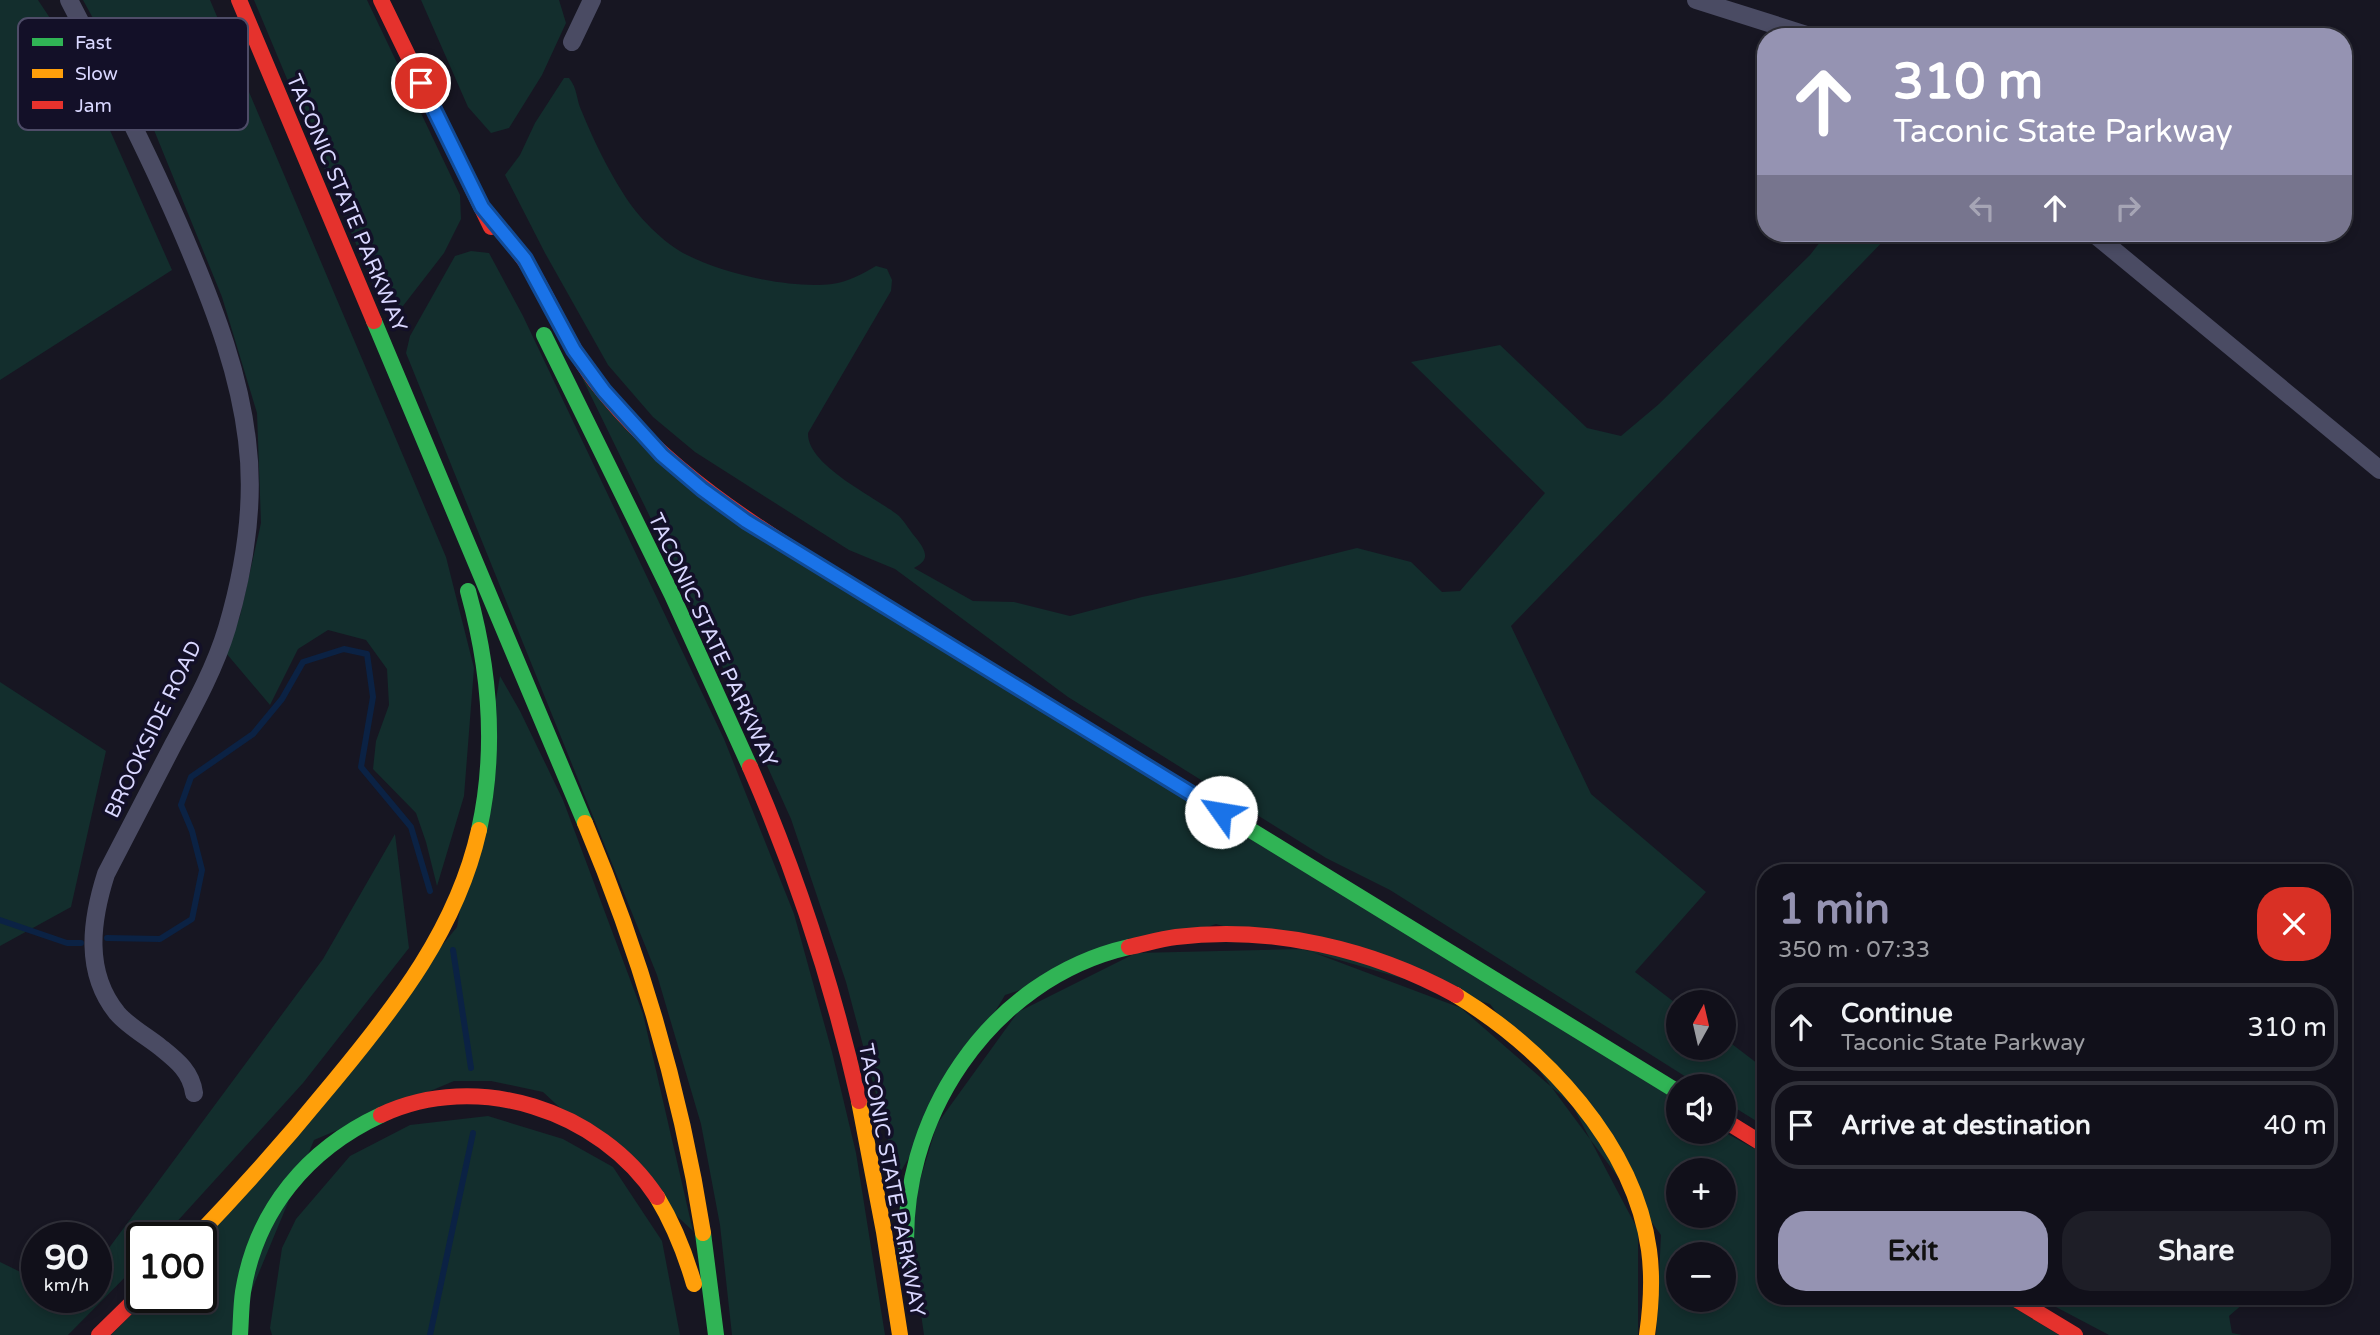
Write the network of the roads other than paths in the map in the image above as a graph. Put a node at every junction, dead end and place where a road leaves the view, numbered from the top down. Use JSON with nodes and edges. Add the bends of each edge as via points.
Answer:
{"nodes":[{"id":1,"x":69,"y":0,"type":"edge"},
{"id":2,"x":239,"y":0,"type":"edge"},
{"id":3,"x":381,"y":0,"type":"edge"},
{"id":4,"x":593,"y":0,"type":"edge"},
{"id":5,"x":1696,"y":0,"type":"edge"},
{"id":6,"x":78,"y":18,"type":"edge"},
{"id":7,"x":247,"y":18,"type":"edge"},
{"id":8,"x":248,"y":22,"type":"edge"},
{"id":9,"x":1785,"y":28,"type":"edge"},
{"id":10,"x":572,"y":42,"type":"dead end"},
{"id":11,"x":135,"y":130,"type":"edge"},
{"id":12,"x":482,"y":207,"type":"junction"},
{"id":13,"x":2104,"y":242,"type":"edge"},
{"id":14,"x":516,"y":278,"type":"dead end"},
{"id":15,"x":534,"y":316,"type":"dead end"},
{"id":16,"x":387,"y":354,"type":"junction"},
{"id":17,"x":2380,"y":470,"type":"edge"},
{"id":18,"x":1666,"y":1085,"type":"edge"},
{"id":19,"x":194,"y":1093,"type":"dead end"},
{"id":20,"x":1736,"y":1127,"type":"edge"},
{"id":21,"x":1757,"y":1140,"type":"edge"},
{"id":22,"x":211,"y":1222,"type":"edge"},
{"id":23,"x":2025,"y":1305,"type":"edge"},
{"id":24,"x":126,"y":1309,"type":"edge"},
{"id":25,"x":899,"y":1328,"type":"edge"},
{"id":26,"x":99,"y":1335,"type":"edge"},
{"id":27,"x":240,"y":1335,"type":"edge"},
{"id":28,"x":704,"y":1335,"type":"edge"},
{"id":29,"x":716,"y":1335,"type":"edge"},
{"id":30,"x":1647,"y":1335,"type":"edge"},
{"id":31,"x":2075,"y":1335,"type":"edge"}],
"edges":[{"from":1,"to":6,"type":"street","name":"BROOKSIDE ROAD"},
{"from":2,"to":7,"type":"highway","name":"TACONIC STATE PARKWAY"},
{"from":3,"to":12,"type":"highway"},
{"from":4,"to":10,"type":"street"},
{"from":5,"to":9,"type":"street"},
{"from":8,"to":16,"type":"highway","name":"TACONIC STATE PARKWAY"},
{"from":11,"to":19,"type":"street","name":"BROOKSIDE ROAD","via":[[209,296],[236,379],[247,441],[249,506],[242,570],[226,630],[200,694],[106,874],[96,905],[92,942],[99,984],[118,1014],[177,1061],[192,1078]]},
{"from":12,"to":14,"type":"highway"},
{"from":12,"to":18,"type":"highway","via":[[525,259],[574,350],[604,391],[655,448],[712,497]]},
{"from":13,"to":17,"type":"street"},
{"from":15,"to":25,"type":"highway","name":"TACONIC STATE PARKWAY","via":[[731,721],[789,863],[821,957],[854,1081]]},
{"from":16,"to":22,"type":"highway","via":[[417,461],[461,570],[484,652],[490,743],[482,814],[459,894],[430,953],[396,1003],[275,1152]]},
{"from":16,"to":29,"type":"highway","name":"TACONIC STATE PARKWAY","via":[[598,854],[637,961],[688,1145]]},
{"from":20,"to":21,"type":"highway"},
{"from":23,"to":31,"type":"highway"},
{"from":24,"to":26,"type":"highway"},
{"from":25,"to":30,"type":"highway","via":[[909,1281],[904,1220],[919,1146],[948,1082],[980,1036],[1028,991],[1089,958],[1165,938],[1241,934],[1322,943],[1401,968],[1493,1018],[1530,1049],[1585,1109],[1639,1205],[1653,1271]]},
{"from":27,"to":28,"type":"highway","via":[[244,1281],[253,1247],[280,1196],[309,1161],[372,1118],[436,1098],[471,1096],[541,1107],[574,1121],[634,1167],[658,1196],[685,1249],[698,1326]]}]}
